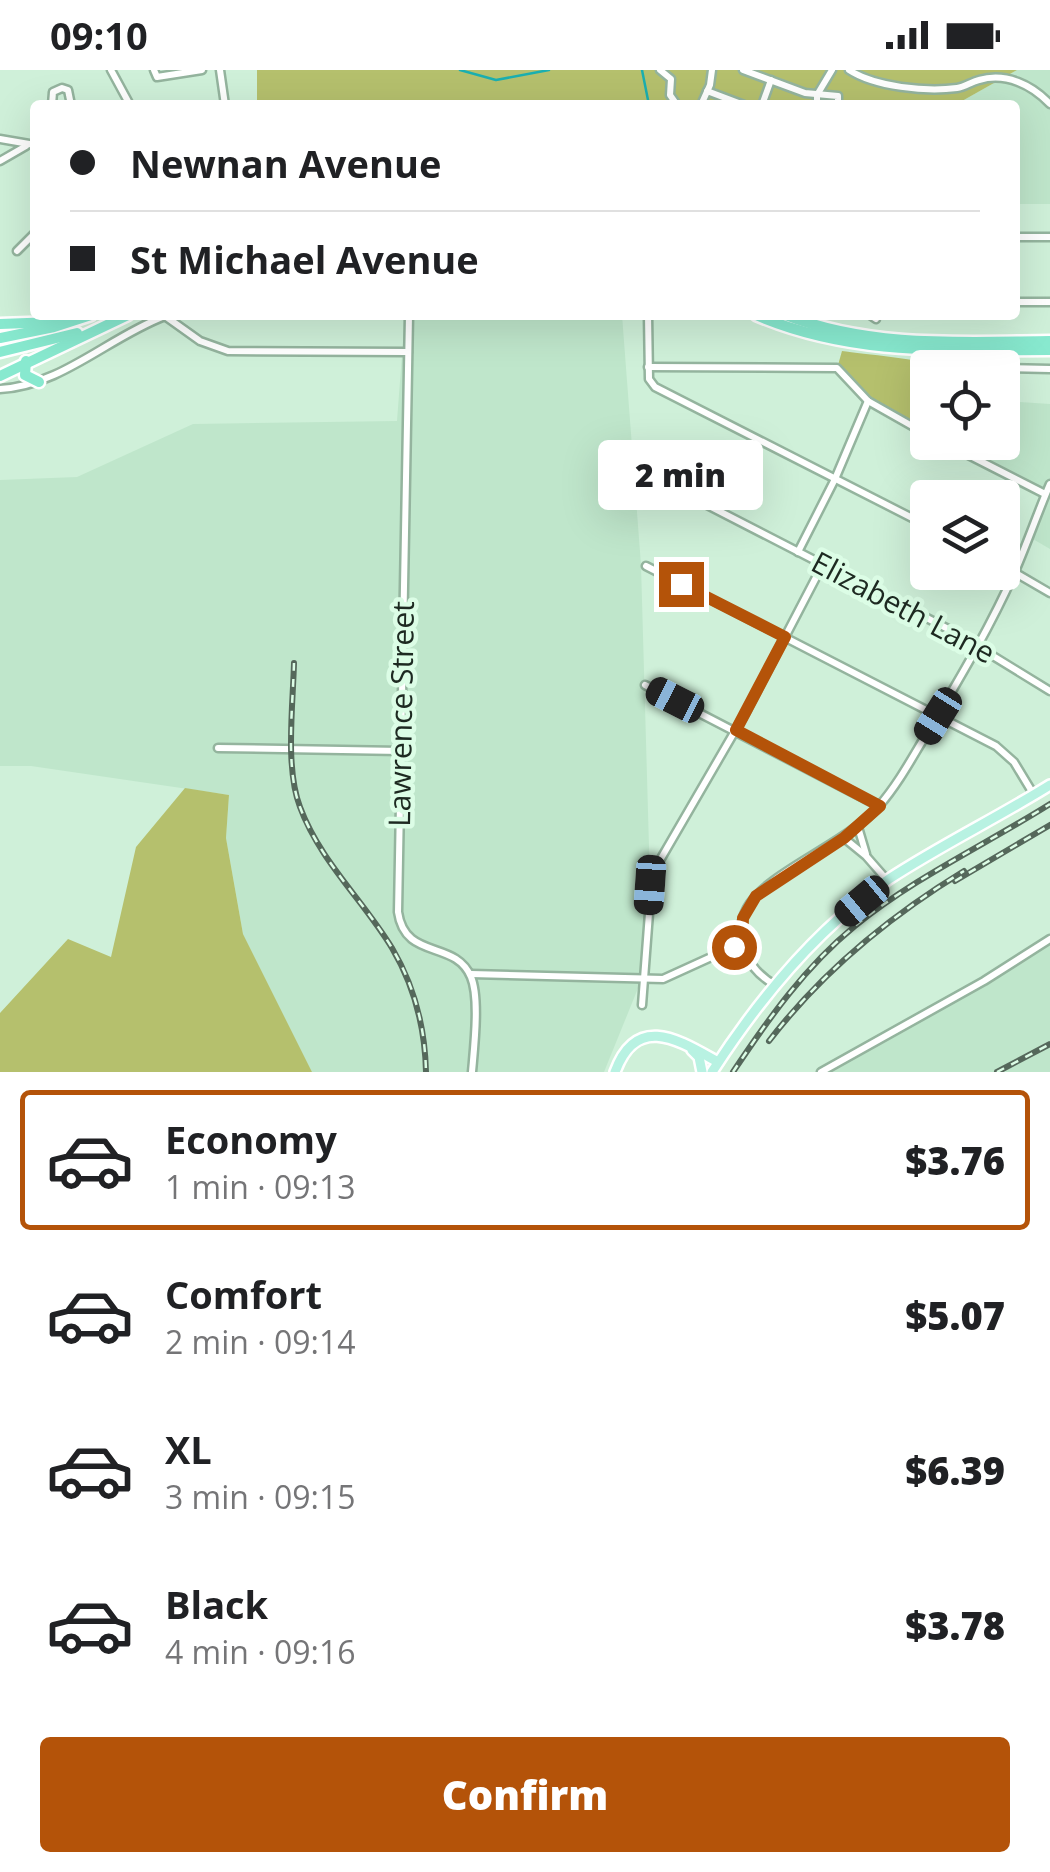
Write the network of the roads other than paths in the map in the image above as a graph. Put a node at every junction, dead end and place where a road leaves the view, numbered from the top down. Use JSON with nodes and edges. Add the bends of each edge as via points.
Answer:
{"nodes":[{"id":1,"x":110,"y":70,"type":"edge"},
{"id":2,"x":154,"y":70,"type":"edge"},
{"id":3,"x":202,"y":70,"type":"edge"},
{"id":4,"x":220,"y":70,"type":"edge"},
{"id":5,"x":660,"y":70,"type":"edge"},
{"id":6,"x":676,"y":70,"type":"edge"},
{"id":7,"x":712,"y":70,"type":"edge"},
{"id":8,"x":743,"y":70,"type":"edge"},
{"id":9,"x":832,"y":70,"type":"edge"},
{"id":10,"x":849,"y":70,"type":"edge"},
{"id":11,"x":1024,"y":73,"type":"dead end"},
{"id":12,"x":670,"y":78,"type":"junction"},
{"id":13,"x":771,"y":80,"type":"junction"},
{"id":14,"x":1021,"y":82,"type":"junction"},
{"id":15,"x":707,"y":91,"type":"junction"},
{"id":16,"x":817,"y":95,"type":"junction"},
{"id":17,"x":52,"y":100,"type":"edge"},
{"id":18,"x":71,"y":100,"type":"edge"},
{"id":19,"x":127,"y":100,"type":"edge"},
{"id":20,"x":224,"y":100,"type":"edge"},
{"id":21,"x":674,"y":100,"type":"edge"},
{"id":22,"x":703,"y":100,"type":"edge"},
{"id":23,"x":731,"y":100,"type":"edge"},
{"id":24,"x":764,"y":100,"type":"edge"},
{"id":25,"x":817,"y":100,"type":"edge"},
{"id":26,"x":838,"y":100,"type":"edge"},
{"id":27,"x":1050,"y":104,"type":"edge"},
{"id":28,"x":0,"y":140,"type":"edge"},
{"id":29,"x":30,"y":145,"type":"edge"},
{"id":30,"x":30,"y":146,"type":"edge"},
{"id":31,"x":0,"y":161,"type":"edge"},
{"id":32,"x":1020,"y":236,"type":"edge"},
{"id":33,"x":1050,"y":237,"type":"edge"},
{"id":34,"x":30,"y":238,"type":"edge"},
{"id":35,"x":17,"y":251,"type":"dead end"},
{"id":36,"x":1020,"y":302,"type":"edge"},
{"id":37,"x":1050,"y":302,"type":"edge"},
{"id":38,"x":76,"y":320,"type":"joint"},
{"id":39,"x":112,"y":320,"type":"edge"},
{"id":40,"x":118,"y":320,"type":"edge"},
{"id":41,"x":157,"y":320,"type":"edge"},
{"id":42,"x":171,"y":320,"type":"edge"},
{"id":43,"x":409,"y":320,"type":"edge"},
{"id":44,"x":648,"y":320,"type":"edge"},
{"id":45,"x":769,"y":320,"type":"edge"},
{"id":46,"x":801,"y":320,"type":"edge"},
{"id":47,"x":0,"y":324,"type":"edge"},
{"id":48,"x":0,"y":338,"type":"edge"},
{"id":49,"x":1050,"y":341,"type":"edge"},
{"id":50,"x":1050,"y":350,"type":"edge"},
{"id":51,"x":0,"y":352,"type":"edge"},
{"id":52,"x":408,"y":352,"type":"junction"},
{"id":53,"x":26,"y":361,"type":"junction"},
{"id":54,"x":648,"y":368,"type":"junction"},
{"id":55,"x":1020,"y":368,"type":"edge"},
{"id":56,"x":1050,"y":369,"type":"edge"},
{"id":57,"x":0,"y":376,"type":"edge"},
{"id":58,"x":39,"y":382,"type":"junction"},
{"id":59,"x":0,"y":389,"type":"edge"},
{"id":60,"x":868,"y":401,"type":"junction"},
{"id":61,"x":910,"y":424,"type":"edge"},
{"id":62,"x":979,"y":460,"type":"edge"},
{"id":63,"x":647,"y":474,"type":"dead end"},
{"id":64,"x":835,"y":478,"type":"junction"},
{"id":65,"x":1050,"y":484,"type":"edge"},
{"id":66,"x":1046,"y":494,"type":"junction"},
{"id":67,"x":910,"y":517,"type":"edge"},
{"id":68,"x":798,"y":552,"type":"junction"},
{"id":69,"x":1020,"y":559,"type":"edge"},
{"id":70,"x":823,"y":564,"type":"junction"},
{"id":71,"x":646,"y":566,"type":"dead end"},
{"id":72,"x":1020,"y":575,"type":"edge"},
{"id":73,"x":1006,"y":590,"type":"edge"},
{"id":74,"x":1050,"y":593,"type":"edge"},
{"id":75,"x":785,"y":637,"type":"junction"},
{"id":76,"x":978,"y":645,"type":"junction"},
{"id":77,"x":645,"y":684,"type":"dead end"},
{"id":78,"x":1050,"y":692,"type":"edge"},
{"id":79,"x":938,"y":716,"type":"junction"},
{"id":80,"x":736,"y":730,"type":"junction"},
{"id":81,"x":218,"y":748,"type":"dead end"},
{"id":82,"x":401,"y":751,"type":"junction"},
{"id":83,"x":1050,"y":785,"type":"edge"},
{"id":84,"x":1034,"y":795,"type":"junction"},
{"id":85,"x":880,"y":806,"type":"junction"},
{"id":86,"x":858,"y":827,"type":"junction"},
{"id":87,"x":844,"y":838,"type":"junction"},
{"id":88,"x":866,"y":856,"type":"junction"},
{"id":89,"x":888,"y":880,"type":"junction"},
{"id":90,"x":1050,"y":939,"type":"edge"},
{"id":91,"x":742,"y":944,"type":"junction"},
{"id":92,"x":470,"y":974,"type":"junction"},
{"id":93,"x":644,"y":976,"type":"junction"},
{"id":94,"x":775,"y":984,"type":"junction"},
{"id":95,"x":642,"y":1005,"type":"dead end"},
{"id":96,"x":687,"y":1044,"type":"junction"},
{"id":97,"x":632,"y":1046,"type":"junction"},
{"id":98,"x":718,"y":1062,"type":"junction"},
{"id":99,"x":472,"y":1072,"type":"edge"},
{"id":100,"x":614,"y":1072,"type":"edge"},
{"id":101,"x":626,"y":1072,"type":"edge"},
{"id":102,"x":702,"y":1072,"type":"edge"},
{"id":103,"x":712,"y":1072,"type":"edge"},
{"id":104,"x":821,"y":1072,"type":"edge"}],
"edges":[{"from":1,"to":19,"type":"street"},
{"from":2,"to":3,"type":"street","via":[[157,77]]},
{"from":4,"to":20,"type":"street"},
{"from":5,"to":12,"type":"street"},
{"from":6,"to":12,"type":"street"},
{"from":7,"to":15,"type":"street"},
{"from":8,"to":13,"type":"street"},
{"from":9,"to":16,"type":"street"},
{"from":10,"to":14,"type":"street","via":[[902,86],[955,88],[988,77]]},
{"from":11,"to":14,"type":"street"},
{"from":12,"to":21,"type":"street"},
{"from":13,"to":16,"type":"street"},
{"from":13,"to":24,"type":"street"},
{"from":14,"to":27,"type":"street"},
{"from":15,"to":22,"type":"street"},
{"from":15,"to":23,"type":"street"},
{"from":16,"to":25,"type":"street"},
{"from":16,"to":26,"type":"street"},
{"from":17,"to":18,"type":"street","via":[[62,88]]},
{"from":28,"to":29,"type":"street"},
{"from":30,"to":31,"type":"street"},
{"from":32,"to":33,"type":"street"},
{"from":34,"to":35,"type":"street"},
{"from":36,"to":37,"type":"street"},
{"from":38,"to":47,"type":"highway"},
{"from":38,"to":48,"type":"highway"},
{"from":39,"to":51,"type":"highway"},
{"from":40,"to":53,"type":"highway"},
{"from":41,"to":58,"type":"street"},
{"from":42,"to":52,"type":"street","via":[[200,341],[228,350]]},
{"from":43,"to":52,"type":"street","name":"Lawrence Street"},
{"from":44,"to":54,"type":"street"},
{"from":45,"to":50,"type":"highway","via":[[870,347]]},
{"from":46,"to":49,"type":"highway","via":[[882,338]]},
{"from":52,"to":82,"type":"street","name":"Lawrence Street"},
{"from":53,"to":57,"type":"highway"},
{"from":53,"to":58,"type":"highway","via":[[25,375]]},
{"from":54,"to":60,"type":"street","via":[[838,368]]},
{"from":54,"to":64,"type":"street","via":[[655,387]]},
{"from":55,"to":56,"type":"street"},
{"from":58,"to":59,"type":"street"},
{"from":60,"to":61,"type":"street"},
{"from":60,"to":64,"type":"street"},
{"from":62,"to":66,"type":"street"},
{"from":63,"to":68,"type":"street","name":"Elizabeth Lane"},
{"from":64,"to":67,"type":"street"},
{"from":64,"to":68,"type":"street"},
{"from":65,"to":66,"type":"street"},
{"from":66,"to":69,"type":"street"},
{"from":68,"to":70,"type":"street","name":"Elizabeth Lane"},
{"from":70,"to":75,"type":"street"},
{"from":70,"to":76,"type":"street","name":"Elizabeth Lane"},
{"from":71,"to":75,"type":"street"},
{"from":72,"to":74,"type":"street"},
{"from":73,"to":76,"type":"street"},
{"from":75,"to":79,"type":"street"},
{"from":75,"to":80,"type":"street"},
{"from":76,"to":78,"type":"street","name":"Elizabeth Lane"},
{"from":76,"to":79,"type":"street"},
{"from":77,"to":80,"type":"street"},
{"from":79,"to":84,"type":"street","via":[[1004,752]]},
{"from":79,"to":85,"type":"street"},
{"from":80,"to":85,"type":"street"},
{"from":80,"to":93,"type":"street","via":[[652,874]]},
{"from":81,"to":82,"type":"street"},
{"from":82,"to":92,"type":"street","name":"Lawrence Street","via":[[400,922],[413,941],[454,957]]},
{"from":83,"to":84,"type":"main road"},
{"from":84,"to":89,"type":"main road"},
{"from":85,"to":86,"type":"street"},
{"from":86,"to":87,"type":"street"},
{"from":86,"to":88,"type":"street"},
{"from":87,"to":88,"type":"street"},
{"from":87,"to":91,"type":"street","via":[[756,896],[743,918]]},
{"from":88,"to":89,"type":"street"},
{"from":89,"to":94,"type":"main road"},
{"from":90,"to":104,"type":"street"},
{"from":91,"to":93,"type":"street","via":[[663,979]]},
{"from":91,"to":94,"type":"street","via":[[750,964]]},
{"from":92,"to":93,"type":"street"},
{"from":92,"to":99,"type":"street"},
{"from":93,"to":95,"type":"street"},
{"from":94,"to":98,"type":"main road"},
{"from":96,"to":97,"type":"main road","via":[[658,1035]]},
{"from":96,"to":98,"type":"main road"},
{"from":96,"to":102,"type":"main road"},
{"from":97,"to":100,"type":"main road"},
{"from":97,"to":101,"type":"main road"},
{"from":98,"to":103,"type":"main road"}]}
